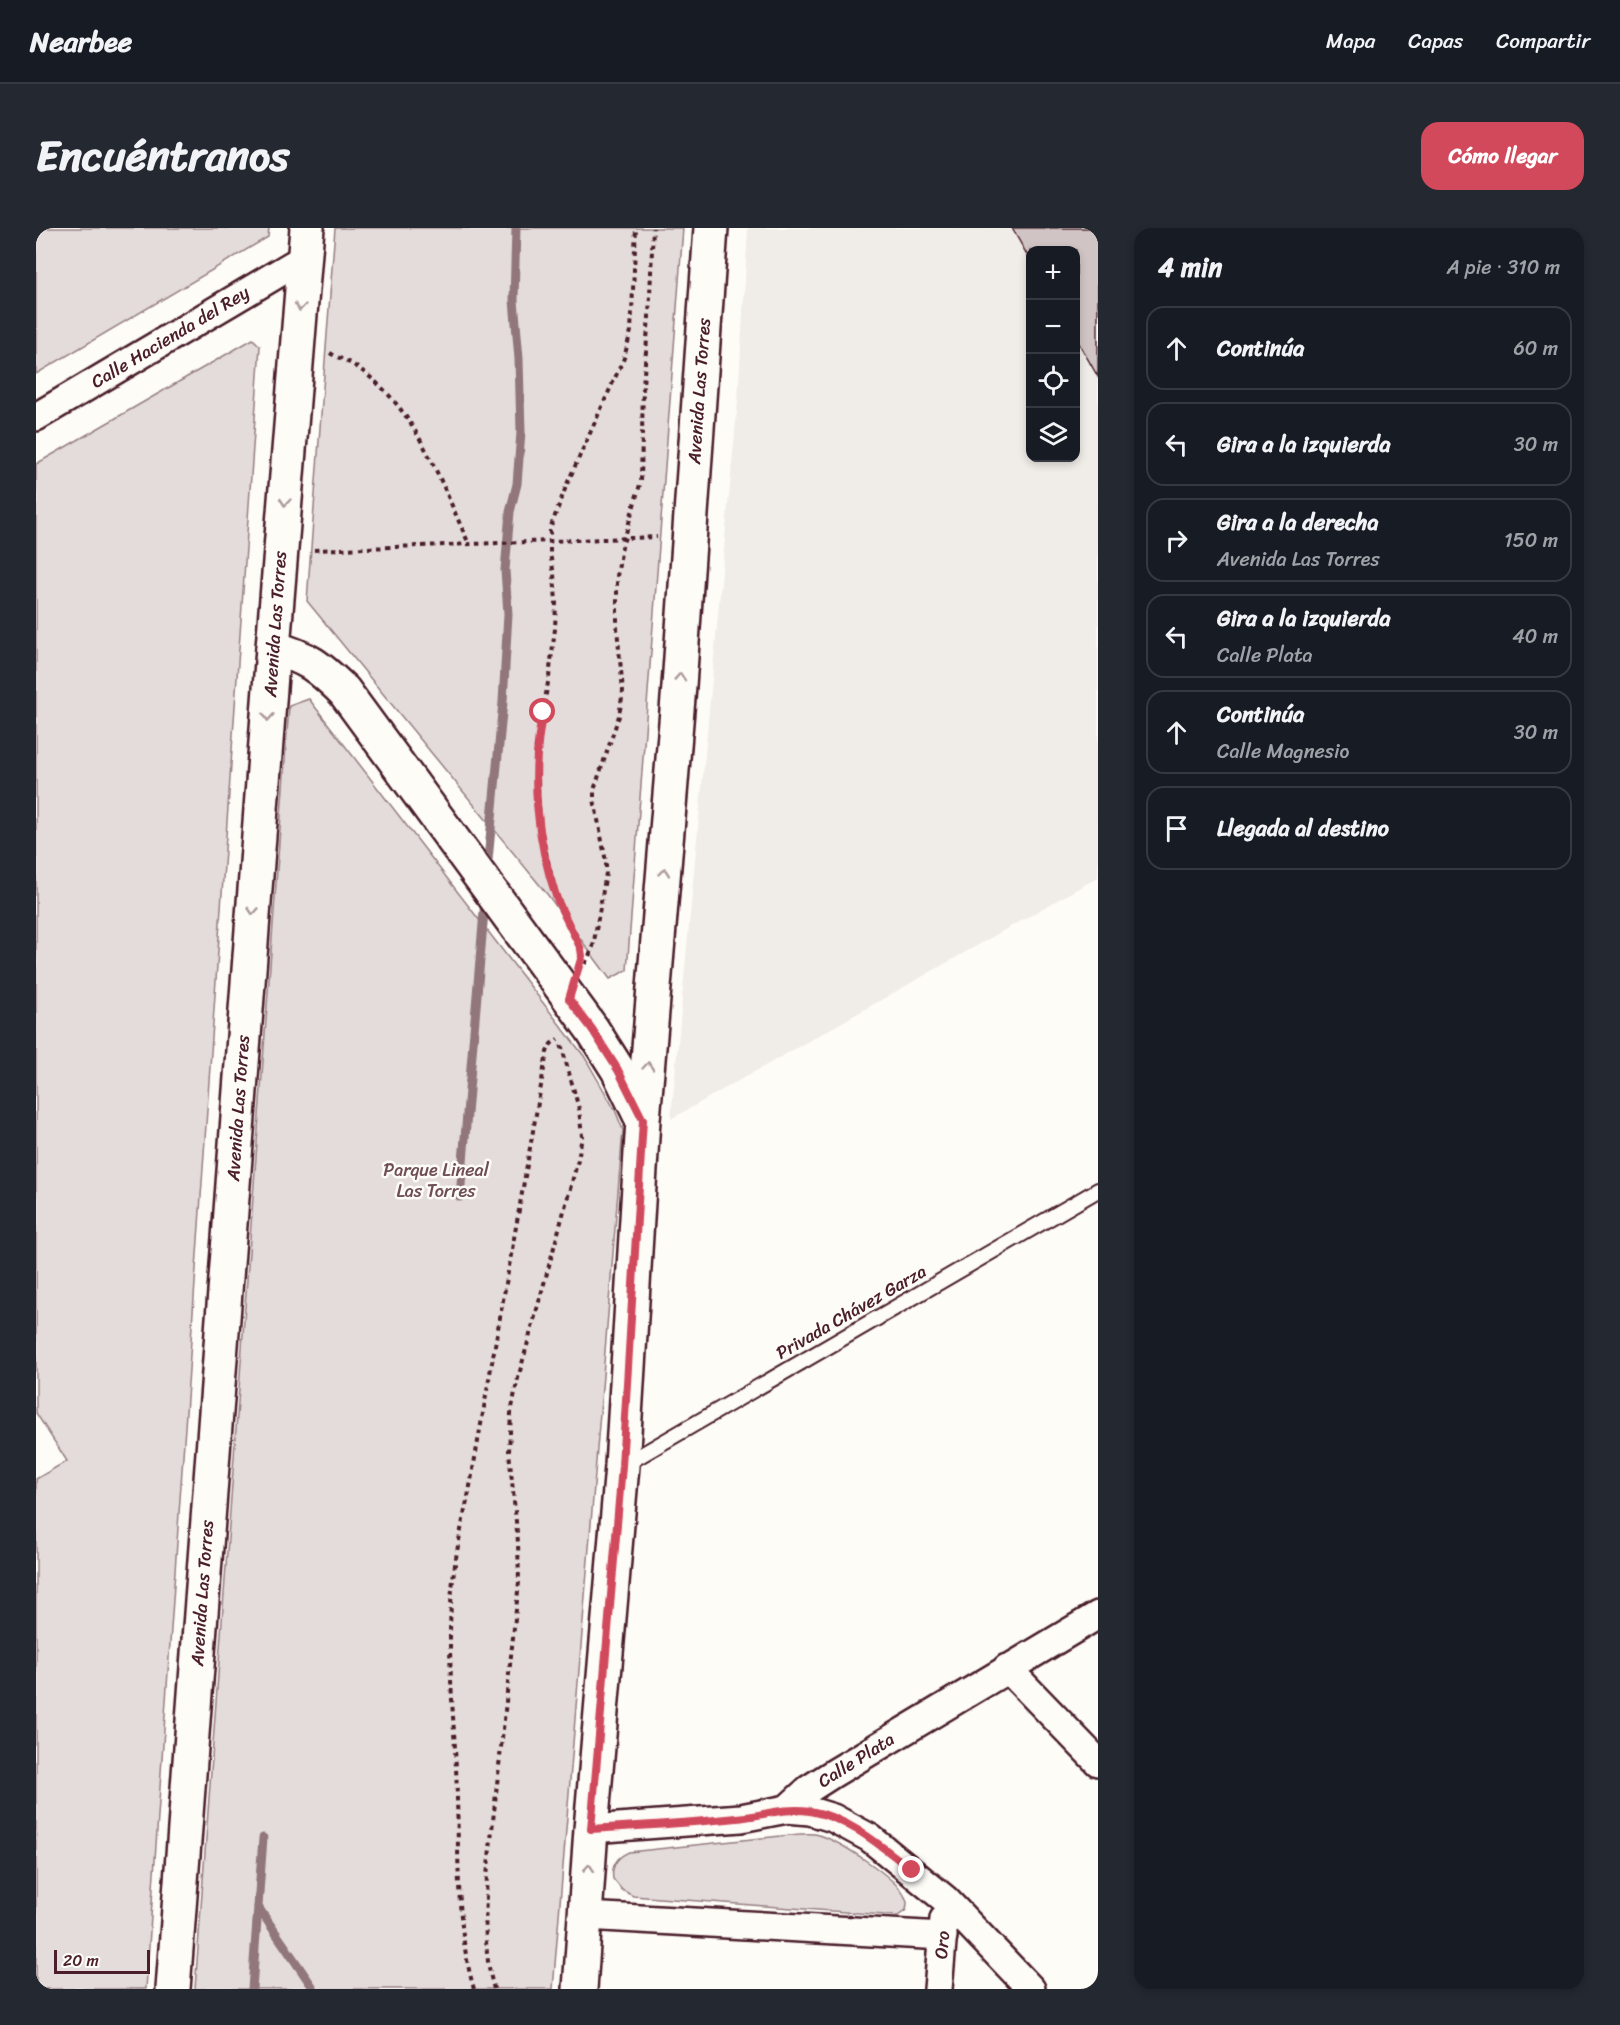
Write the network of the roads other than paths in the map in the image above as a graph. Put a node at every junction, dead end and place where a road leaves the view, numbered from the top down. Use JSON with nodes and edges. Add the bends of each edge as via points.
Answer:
{"nodes":[{"id":1,"x":711,"y":228,"type":"edge"},
{"id":2,"x":305,"y":243,"type":"edge"},
{"id":3,"x":36,"y":417,"type":"edge"},
{"id":4,"x":273,"y":648,"type":"junction"},
{"id":5,"x":651,"y":1028,"type":"junction"},
{"id":6,"x":592,"y":1029,"type":"junction"},
{"id":7,"x":643,"y":1120,"type":"junction"},
{"id":8,"x":1098,"y":1190,"type":"edge"},
{"id":9,"x":622,"y":1466,"type":"junction"},
{"id":10,"x":1098,"y":1615,"type":"edge"},
{"id":11,"x":1007,"y":1668,"type":"junction"},
{"id":12,"x":1098,"y":1762,"type":"edge"},
{"id":13,"x":787,"y":1809,"type":"junction"},
{"id":14,"x":591,"y":1829,"type":"junction"},
{"id":15,"x":946,"y":1900,"type":"junction"},
{"id":16,"x":586,"y":1916,"type":"junction"},
{"id":17,"x":942,"y":1936,"type":"junction"},
{"id":18,"x":173,"y":1989,"type":"edge"},
{"id":19,"x":580,"y":1989,"type":"edge"},
{"id":20,"x":938,"y":1989,"type":"edge"},
{"id":21,"x":1031,"y":1989,"type":"edge"}],
"edges":[{"from":5,"to":1,"type":"street","name":"Avenida Las Torres","one_way":true},
{"from":2,"to":3,"type":"street","name":"Calle Hacienda del Rey"},
{"from":2,"to":4,"type":"street","name":"Avenida Las Torres","one_way":true},
{"from":4,"to":6,"type":"street","via":[[318,666],[344,691],[574,986]]},
{"from":4,"to":18,"type":"street","name":"Avenida Las Torres","one_way":true},
{"from":5,"to":6,"type":"street","via":[[626,1033]]},
{"from":7,"to":5,"type":"street","name":"Avenida Las Torres","one_way":true},
{"from":6,"to":7,"type":"street"},
{"from":7,"to":9,"type":"street","name":"Avenida Las Torres"},
{"from":8,"to":9,"type":"lane","name":"Privada Chávez Garza"},
{"from":9,"to":14,"type":"street","name":"Avenida Las Torres"},
{"from":10,"to":11,"type":"street","name":"Calle Plata"},
{"from":11,"to":12,"type":"street"},
{"from":11,"to":13,"type":"street","name":"Calle Plata","via":[[817,1784]]},
{"from":13,"to":14,"type":"street","name":"Calle Plata","via":[[741,1818]]},
{"from":13,"to":15,"type":"street","via":[[833,1818],[870,1838]]},
{"from":16,"to":14,"type":"street","name":"Avenida Las Torres","one_way":true},
{"from":15,"to":17,"type":"street","name":"Oro"},
{"from":15,"to":21,"type":"street"},
{"from":16,"to":17,"type":"street"},
{"from":16,"to":19,"type":"street","name":"Avenida Las Torres"},
{"from":17,"to":20,"type":"street","name":"Oro"}]}
